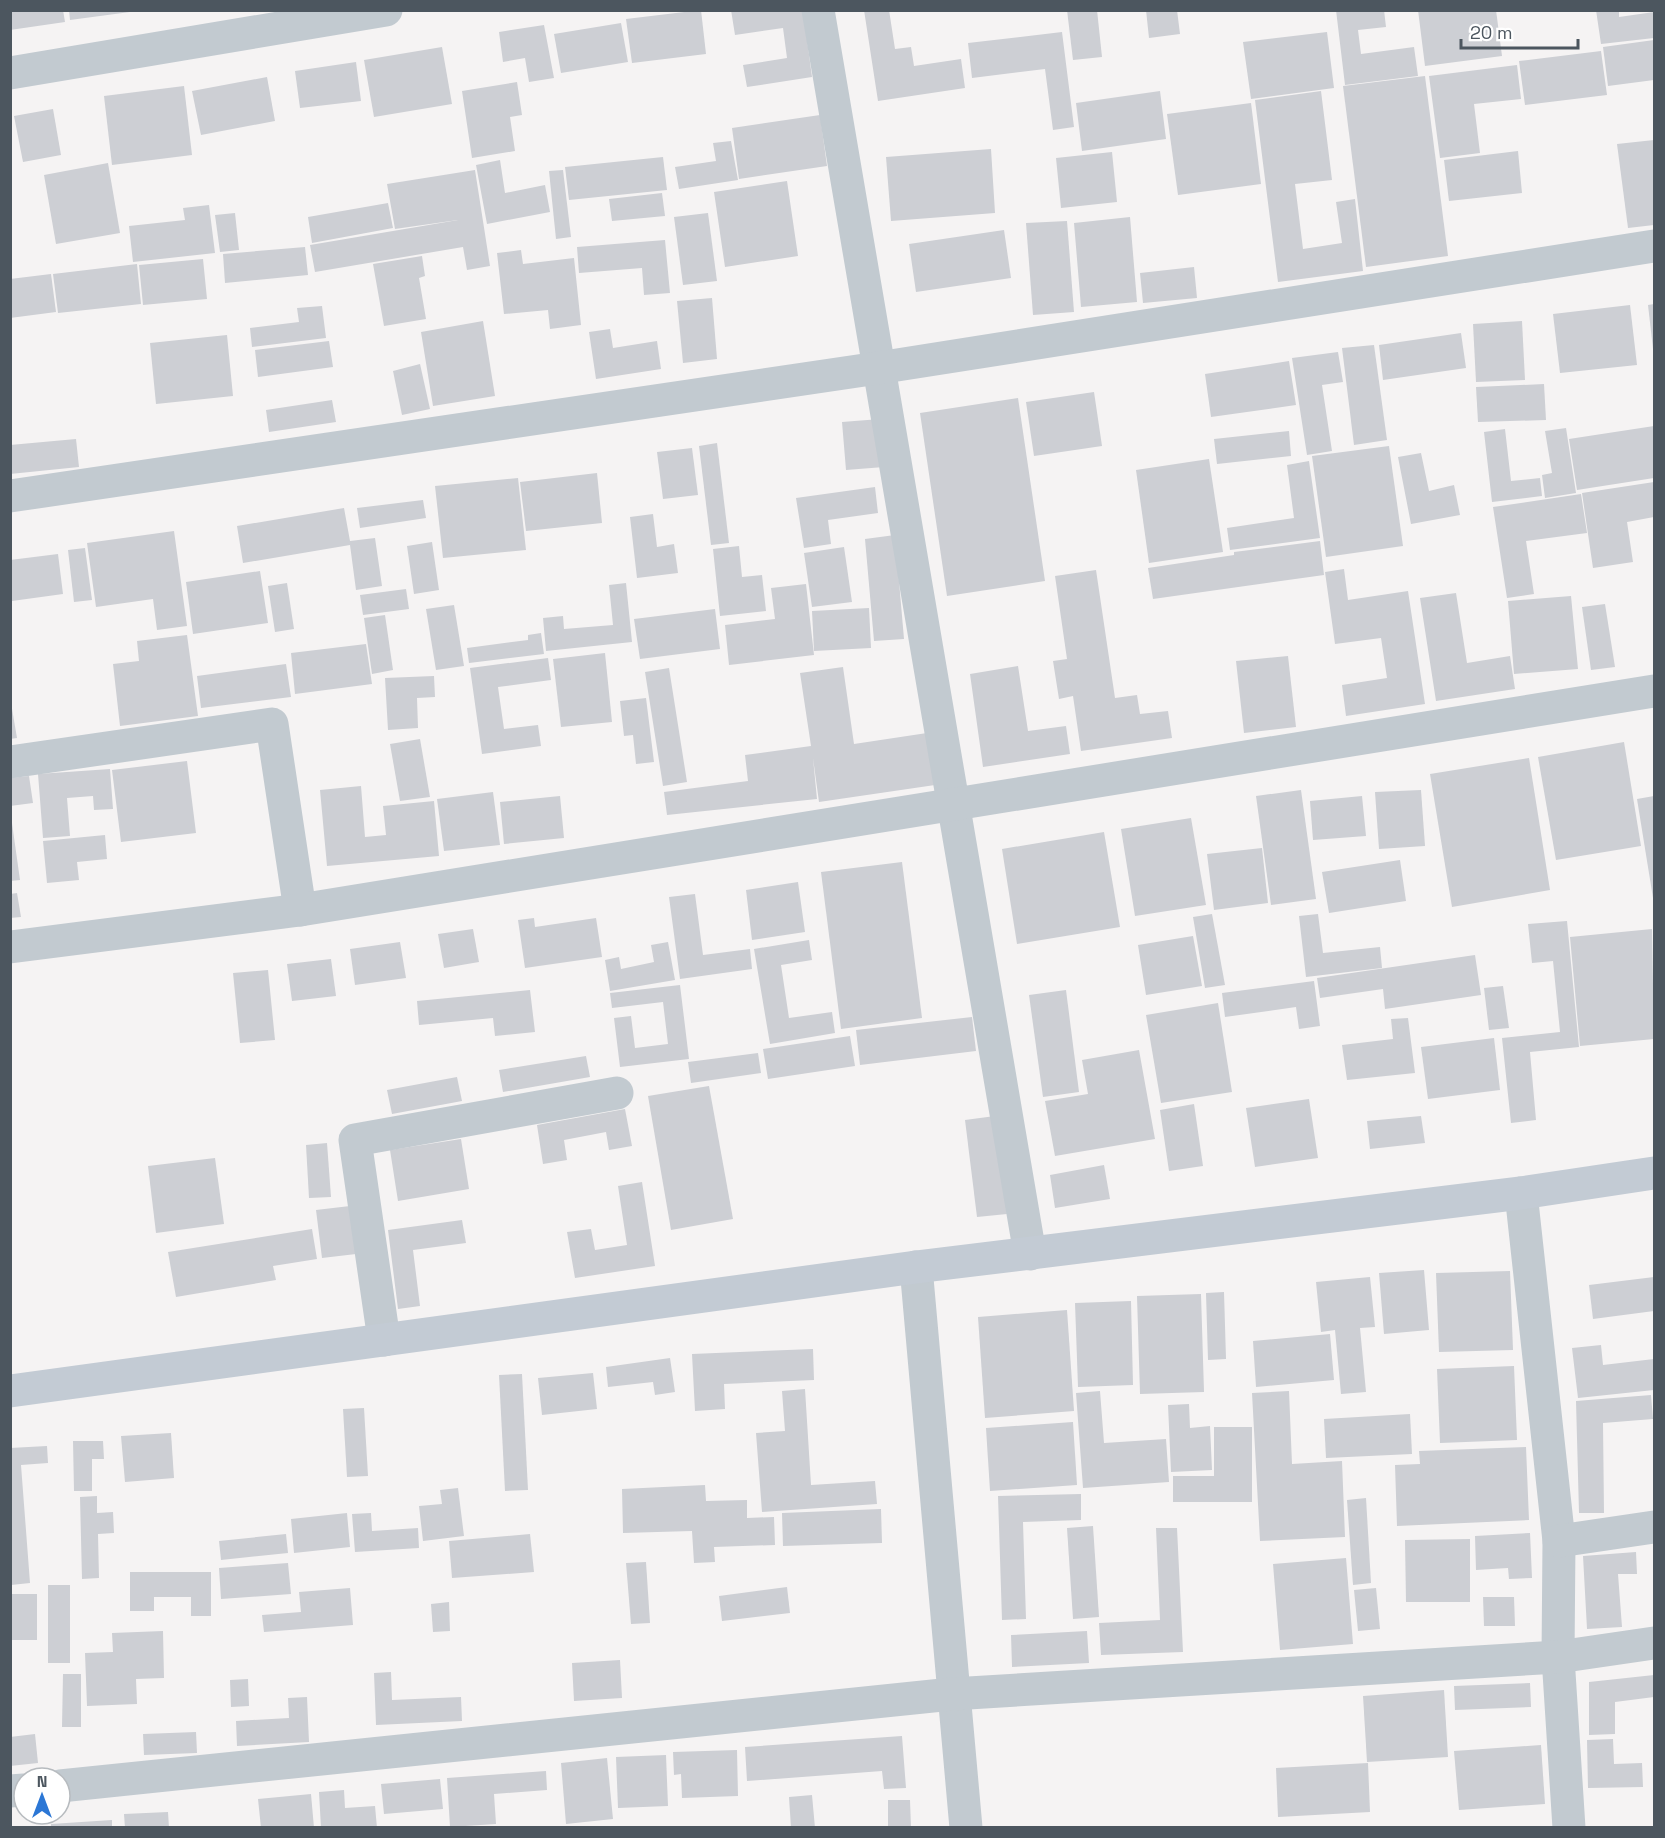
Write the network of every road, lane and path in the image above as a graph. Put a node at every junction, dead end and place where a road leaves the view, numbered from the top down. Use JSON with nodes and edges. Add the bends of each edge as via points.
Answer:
{"nodes":[{"id":1,"x":386,"y":10,"type":"edge"},
{"id":2,"x":818,"y":10,"type":"edge"},
{"id":3,"x":10,"y":74,"type":"edge"},
{"id":4,"x":1654,"y":246,"type":"edge"},
{"id":5,"x":878,"y":368,"type":"junction"},
{"id":6,"x":10,"y":496,"type":"edge"},
{"id":7,"x":1654,"y":691,"type":"edge"},
{"id":8,"x":10,"y":762,"type":"edge"},
{"id":9,"x":953,"y":805,"type":"junction"},
{"id":10,"x":300,"y":910,"type":"junction"},
{"id":11,"x":10,"y":947,"type":"edge"},
{"id":12,"x":616,"y":1094,"type":"dead end"},
{"id":13,"x":1654,"y":1173,"type":"edge"},
{"id":14,"x":1521,"y":1193,"type":"junction"},
{"id":15,"x":1030,"y":1254,"type":"junction"},
{"id":16,"x":916,"y":1267,"type":"junction"},
{"id":17,"x":384,"y":1340,"type":"junction"},
{"id":18,"x":10,"y":1391,"type":"edge"},
{"id":19,"x":1654,"y":1527,"type":"edge"},
{"id":20,"x":1559,"y":1541,"type":"junction"},
{"id":21,"x":1654,"y":1642,"type":"edge"},
{"id":22,"x":1558,"y":1657,"type":"junction"},
{"id":23,"x":952,"y":1694,"type":"junction"},
{"id":24,"x":72,"y":1785,"type":"edge"},
{"id":25,"x":966,"y":1827,"type":"edge"},
{"id":26,"x":1569,"y":1827,"type":"edge"}],
"edges":[{"from":1,"to":3,"type":"street"},
{"from":2,"to":5,"type":"street"},
{"from":4,"to":5,"type":"street"},
{"from":5,"to":6,"type":"street"},
{"from":5,"to":9,"type":"street"},
{"from":7,"to":9,"type":"street"},
{"from":8,"to":10,"type":"street","via":[[272,724]]},
{"from":9,"to":10,"type":"street"},
{"from":9,"to":15,"type":"street"},
{"from":10,"to":11,"type":"street"},
{"from":12,"to":17,"type":"street","via":[[355,1140]]},
{"from":13,"to":14,"type":"street"},
{"from":14,"to":15,"type":"street"},
{"from":14,"to":20,"type":"street"},
{"from":15,"to":16,"type":"street"},
{"from":16,"to":17,"type":"street"},
{"from":16,"to":23,"type":"street"},
{"from":17,"to":18,"type":"street"},
{"from":19,"to":20,"type":"street"},
{"from":20,"to":22,"type":"street"},
{"from":21,"to":22,"type":"street"},
{"from":22,"to":23,"type":"street"},
{"from":22,"to":26,"type":"street"},
{"from":23,"to":24,"type":"street"},
{"from":23,"to":25,"type":"street"}]}
